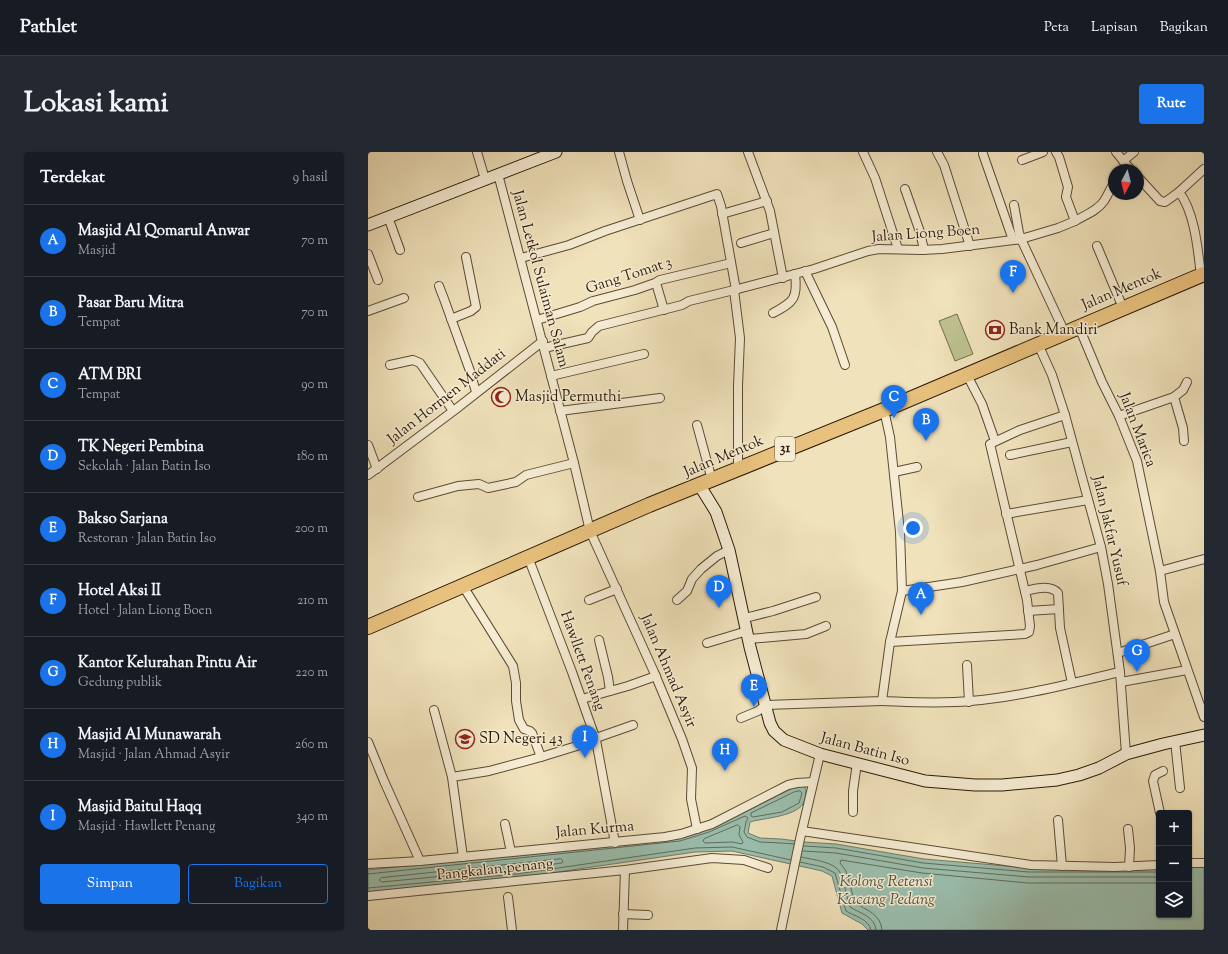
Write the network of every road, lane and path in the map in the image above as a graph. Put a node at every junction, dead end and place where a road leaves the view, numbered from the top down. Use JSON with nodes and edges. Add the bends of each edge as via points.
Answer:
{"nodes":[{"id":1,"x":477,"y":152,"type":"edge"},
{"id":2,"x":556,"y":152,"type":"edge"},
{"id":3,"x":619,"y":152,"type":"edge"},
{"id":4,"x":748,"y":152,"type":"edge"},
{"id":5,"x":863,"y":152,"type":"edge"},
{"id":6,"x":937,"y":152,"type":"edge"},
{"id":7,"x":1043,"y":152,"type":"edge"},
{"id":8,"x":1056,"y":152,"type":"edge"},
{"id":9,"x":1116,"y":152,"type":"edge"},
{"id":10,"x":1134,"y":152,"type":"edge"},
{"id":11,"x":983,"y":154,"type":"dead end"},
{"id":12,"x":1022,"y":160,"type":"dead end"},
{"id":13,"x":1123,"y":161,"type":"junction"},
{"id":14,"x":1126,"y":164,"type":"edge"},
{"id":15,"x":1204,"y":170,"type":"edge"},
{"id":16,"x":498,"y":174,"type":"junction"},
{"id":17,"x":485,"y":179,"type":"junction"},
{"id":18,"x":1144,"y":183,"type":"edge"},
{"id":19,"x":905,"y":189,"type":"dead end"},
{"id":20,"x":1179,"y":192,"type":"junction"},
{"id":21,"x":1108,"y":193,"type":"edge"},
{"id":22,"x":767,"y":201,"type":"junction"},
{"id":23,"x":1014,"y":205,"type":"dead end"},
{"id":24,"x":722,"y":214,"type":"junction"},
{"id":25,"x":388,"y":217,"type":"junction"},
{"id":26,"x":640,"y":220,"type":"junction"},
{"id":27,"x":1074,"y":221,"type":"junction"},
{"id":28,"x":368,"y":225,"type":"edge"},
{"id":29,"x":774,"y":233,"type":"junction"},
{"id":30,"x":1017,"y":240,"type":"junction"},
{"id":31,"x":741,"y":243,"type":"dead end"},
{"id":32,"x":970,"y":246,"type":"junction"},
{"id":33,"x":1097,"y":246,"type":"dead end"},
{"id":34,"x":898,"y":249,"type":"junction"},
{"id":35,"x":400,"y":250,"type":"dead end"},
{"id":36,"x":924,"y":250,"type":"junction"},
{"id":37,"x":368,"y":254,"type":"edge"},
{"id":38,"x":466,"y":257,"type":"dead end"},
{"id":39,"x":521,"y":258,"type":"junction"},
{"id":40,"x":731,"y":263,"type":"junction"},
{"id":41,"x":805,"y":271,"type":"junction"},
{"id":42,"x":795,"y":274,"type":"junction"},
{"id":43,"x":1202,"y":275,"type":"edge"},
{"id":44,"x":783,"y":278,"type":"junction"},
{"id":45,"x":378,"y":280,"type":"dead end"},
{"id":46,"x":656,"y":282,"type":"junction"},
{"id":47,"x":439,"y":286,"type":"dead end"},
{"id":48,"x":735,"y":290,"type":"junction"},
{"id":49,"x":404,"y":298,"type":"dead end"},
{"id":50,"x":1123,"y":308,"type":"junction"},
{"id":51,"x":664,"y":310,"type":"junction"},
{"id":52,"x":368,"y":311,"type":"edge"},
{"id":53,"x":773,"y":312,"type":"dead end"},
{"id":54,"x":451,"y":320,"type":"junction"},
{"id":55,"x":537,"y":320,"type":"junction"},
{"id":56,"x":1079,"y":327,"type":"junction"},
{"id":57,"x":1064,"y":333,"type":"junction"},
{"id":58,"x":543,"y":344,"type":"junction"},
{"id":59,"x":1038,"y":344,"type":"junction"},
{"id":60,"x":644,"y":354,"type":"dead end"},
{"id":61,"x":390,"y":364,"type":"dead end"},
{"id":62,"x":845,"y":365,"type":"dead end"},
{"id":63,"x":967,"y":375,"type":"junction"},
{"id":64,"x":551,"y":376,"type":"junction"},
{"id":65,"x":1187,"y":382,"type":"dead end"},
{"id":66,"x":476,"y":392,"type":"junction"},
{"id":67,"x":1174,"y":397,"type":"junction"},
{"id":68,"x":660,"y":398,"type":"dead end"},
{"id":69,"x":884,"y":410,"type":"junction"},
{"id":70,"x":453,"y":411,"type":"junction"},
{"id":71,"x":560,"y":411,"type":"junction"},
{"id":72,"x":1065,"y":415,"type":"junction"},
{"id":73,"x":1119,"y":416,"type":"junction"},
{"id":74,"x":697,"y":425,"type":"dead end"},
{"id":75,"x":1184,"y":441,"type":"dead end"},
{"id":76,"x":993,"y":442,"type":"junction"},
{"id":77,"x":1072,"y":442,"type":"junction"},
{"id":78,"x":368,"y":445,"type":"edge"},
{"id":79,"x":1010,"y":455,"type":"dead end"},
{"id":80,"x":574,"y":462,"type":"junction"},
{"id":81,"x":917,"y":468,"type":"dead end"},
{"id":82,"x":377,"y":469,"type":"junction"},
{"id":83,"x":738,"y":469,"type":"junction"},
{"id":84,"x":894,"y":472,"type":"junction"},
{"id":85,"x":368,"y":475,"type":"edge"},
{"id":86,"x":706,"y":483,"type":"junction"},
{"id":87,"x":418,"y":497,"type":"dead end"},
{"id":88,"x":1088,"y":500,"type":"junction"},
{"id":89,"x":1006,"y":514,"type":"junction"},
{"id":90,"x":590,"y":531,"type":"junction"},
{"id":91,"x":1101,"y":547,"type":"junction"},
{"id":92,"x":729,"y":550,"type":"junction"},
{"id":93,"x":528,"y":557,"type":"junction"},
{"id":94,"x":1204,"y":559,"type":"edge"},
{"id":95,"x":1019,"y":568,"type":"junction"},
{"id":96,"x":1160,"y":571,"type":"junction"},
{"id":97,"x":463,"y":586,"type":"junction"},
{"id":98,"x":617,"y":589,"type":"junction"},
{"id":99,"x":902,"y":591,"type":"junction"},
{"id":100,"x":1024,"y":591,"type":"junction"},
{"id":101,"x":816,"y":597,"type":"dead end"},
{"id":102,"x":589,"y":600,"type":"dead end"},
{"id":103,"x":677,"y":600,"type":"dead end"},
{"id":104,"x":1059,"y":609,"type":"junction"},
{"id":105,"x":1028,"y":612,"type":"junction"},
{"id":106,"x":745,"y":618,"type":"junction"},
{"id":107,"x":826,"y":626,"type":"dead end"},
{"id":108,"x":368,"y":627,"type":"edge"},
{"id":109,"x":1175,"y":634,"type":"junction"},
{"id":110,"x":748,"y":635,"type":"junction"},
{"id":111,"x":599,"y":640,"type":"dead end"},
{"id":112,"x":890,"y":642,"type":"junction"},
{"id":113,"x":707,"y":643,"type":"dead end"},
{"id":114,"x":1118,"y":652,"type":"junction"},
{"id":115,"x":967,"y":665,"type":"dead end"},
{"id":116,"x":1187,"y":670,"type":"junction"},
{"id":117,"x":1120,"y":672,"type":"junction"},
{"id":118,"x":656,"y":676,"type":"junction"},
{"id":119,"x":1121,"y":682,"type":"junction"},
{"id":120,"x":1072,"y":683,"type":"junction"},
{"id":121,"x":610,"y":691,"type":"junction"},
{"id":122,"x":582,"y":699,"type":"junction"},
{"id":123,"x":882,"y":701,"type":"junction"},
{"id":124,"x":970,"y":702,"type":"junction"},
{"id":125,"x":766,"y":705,"type":"junction"},
{"id":126,"x":434,"y":710,"type":"dead end"},
{"id":127,"x":1204,"y":717,"type":"edge"},
{"id":128,"x":741,"y":718,"type":"dead end"},
{"id":129,"x":633,"y":725,"type":"dead end"},
{"id":130,"x":1204,"y":735,"type":"edge"},
{"id":131,"x":596,"y":739,"type":"junction"},
{"id":132,"x":1175,"y":741,"type":"junction"},
{"id":133,"x":368,"y":742,"type":"edge"},
{"id":134,"x":820,"y":754,"type":"junction"},
{"id":135,"x":1126,"y":754,"type":"junction"},
{"id":136,"x":540,"y":757,"type":"junction"},
{"id":137,"x":857,"y":763,"type":"junction"},
{"id":138,"x":1163,"y":771,"type":"dead end"},
{"id":139,"x":452,"y":776,"type":"junction"},
{"id":140,"x":813,"y":782,"type":"junction"},
{"id":141,"x":1180,"y":788,"type":"dead end"},
{"id":142,"x":1159,"y":810,"type":"edge"},
{"id":143,"x":853,"y":812,"type":"dead end"},
{"id":144,"x":1058,"y":820,"type":"dead end"},
{"id":145,"x":505,"y":824,"type":"dead end"},
{"id":146,"x":697,"y":829,"type":"junction"},
{"id":147,"x":1128,"y":829,"type":"dead end"},
{"id":148,"x":801,"y":835,"type":"junction"},
{"id":149,"x":614,"y":843,"type":"junction"},
{"id":150,"x":510,"y":852,"type":"junction"},
{"id":151,"x":463,"y":857,"type":"junction"},
{"id":152,"x":420,"y":861,"type":"junction"},
{"id":153,"x":1204,"y":863,"type":"edge"},
{"id":154,"x":368,"y":864,"type":"edge"},
{"id":155,"x":1192,"y":864,"type":"edge"},
{"id":156,"x":1156,"y":865,"type":"edge"},
{"id":157,"x":1062,"y":866,"type":"junction"},
{"id":158,"x":1129,"y":867,"type":"junction"},
{"id":159,"x":768,"y":868,"type":"dead end"},
{"id":160,"x":625,"y":870,"type":"junction"},
{"id":161,"x":368,"y":896,"type":"edge"},
{"id":162,"x":508,"y":897,"type":"dead end"},
{"id":163,"x":623,"y":914,"type":"junction"},
{"id":164,"x":648,"y":915,"type":"dead end"},
{"id":165,"x":512,"y":930,"type":"edge"},
{"id":166,"x":622,"y":930,"type":"edge"},
{"id":167,"x":781,"y":930,"type":"edge"}],
"edges":[{"from":1,"to":17,"type":"street"},
{"from":2,"to":16,"type":"street"},
{"from":3,"to":26,"type":"street"},
{"from":4,"to":22,"type":"street"},
{"from":5,"to":34,"type":"street","via":[[875,178]]},
{"from":6,"to":32,"type":"street","via":[[944,165]]},
{"from":7,"to":12,"type":"street"},
{"from":8,"to":27,"type":"street","via":[[1068,187],[1066,196]]},
{"from":9,"to":13,"type":"street"},
{"from":10,"to":13,"type":"street"},
{"from":11,"to":30,"type":"street"},
{"from":13,"to":14,"type":"street"},
{"from":15,"to":20,"type":"street"},
{"from":16,"to":17,"type":"street"},
{"from":16,"to":39,"type":"street","name":"Jalan Letkol Sulaiman Salam"},
{"from":17,"to":25,"type":"street"},
{"from":18,"to":20,"type":"street","via":[[1163,202]]},
{"from":19,"to":36,"type":"street"},
{"from":20,"to":43,"type":"street","via":[[1186,202]]},
{"from":21,"to":27,"type":"street","name":"Jalan Liong Boen","via":[[1098,208]]},
{"from":22,"to":24,"type":"street"},
{"from":22,"to":29,"type":"street"},
{"from":23,"to":30,"type":"street","via":[[1019,233]]},
{"from":24,"to":26,"type":"street","via":[[716,194]]},
{"from":24,"to":40,"type":"street"},
{"from":25,"to":28,"type":"street"},
{"from":25,"to":35,"type":"street"},
{"from":26,"to":39,"type":"street","via":[[569,245]]},
{"from":27,"to":30,"type":"street","name":"Jalan Liong Boen"},
{"from":29,"to":31,"type":"street"},
{"from":29,"to":44,"type":"street"},
{"from":30,"to":32,"type":"street","name":"Jalan Liong Boen"},
{"from":30,"to":57,"type":"street"},
{"from":32,"to":36,"type":"street","name":"Jalan Liong Boen"},
{"from":33,"to":50,"type":"street"},
{"from":34,"to":36,"type":"street","name":"Jalan Liong Boen"},
{"from":34,"to":41,"type":"street","name":"Jalan Liong Boen","via":[[868,251]]},
{"from":37,"to":45,"type":"street"},
{"from":38,"to":54,"type":"street","via":[[476,307]]},
{"from":39,"to":55,"type":"street","name":"Jalan Letkol Sulaiman Salam"},
{"from":40,"to":46,"type":"street","name":"Gang Tomat 3"},
{"from":40,"to":48,"type":"street"},
{"from":41,"to":42,"type":"street","name":"Jalan Liong Boen"},
{"from":41,"to":62,"type":"street","via":[[832,327]]},
{"from":42,"to":44,"type":"street","name":"Jalan Liong Boen"},
{"from":42,"to":53,"type":"street","via":[[796,294],[786,306]]},
{"from":43,"to":50,"type":"highway","name":"Jalan Mentok","number":"31"},
{"from":44,"to":48,"type":"street","name":"Jalan Liong Boen"},
{"from":46,"to":51,"type":"street"},
{"from":46,"to":55,"type":"street","name":"Gang Tomat 3"},
{"from":47,"to":54,"type":"street"},
{"from":48,"to":51,"type":"street","name":"Jalan Liong Boen"},
{"from":48,"to":83,"type":"street","via":[[740,338]]},
{"from":49,"to":52,"type":"street"},
{"from":50,"to":56,"type":"highway","name":"Jalan Mentok","number":"31"},
{"from":51,"to":58,"type":"street","name":"Jalan Liong Boen","via":[[599,326],[588,338]]},
{"from":54,"to":66,"type":"street"},
{"from":55,"to":58,"type":"street","name":"Jalan Letkol Sulaiman Salam"},
{"from":56,"to":57,"type":"highway","name":"Jalan Mentok","number":"31"},
{"from":56,"to":73,"type":"street","name":"Jalan Marica"},
{"from":57,"to":59,"type":"highway","name":"Jalan Mentok","number":"31"},
{"from":58,"to":64,"type":"street","name":"Jalan Letkol Sulaiman Salam"},
{"from":58,"to":66,"type":"street","name":"Jalan Hormen Maddati"},
{"from":59,"to":63,"type":"highway","name":"Jalan Mentok","number":"31"},
{"from":59,"to":72,"type":"street","name":"Jalan Jakfar Yusuf","via":[[1052,375]]},
{"from":60,"to":64,"type":"street"},
{"from":61,"to":70,"type":"street","via":[[413,360],[420,363]]},
{"from":63,"to":69,"type":"highway","name":"Jalan Mentok","number":"31"},
{"from":63,"to":76,"type":"street","via":[[982,404]]},
{"from":64,"to":71,"type":"street","name":"Jalan Letkol Sulaiman Salam"},
{"from":65,"to":67,"type":"street","via":[[1183,390]]},
{"from":66,"to":70,"type":"street","name":"Jalan Hormen Maddati"},
{"from":67,"to":73,"type":"street"},
{"from":67,"to":75,"type":"street"},
{"from":68,"to":71,"type":"street"},
{"from":69,"to":83,"type":"highway","name":"Jalan Mentok","number":"31"},
{"from":69,"to":84,"type":"street"},
{"from":70,"to":82,"type":"street","name":"Jalan Hormen Maddati"},
{"from":71,"to":80,"type":"street","name":"Jalan Letkol Sulaiman Salam"},
{"from":72,"to":76,"type":"street"},
{"from":72,"to":77,"type":"street","name":"Jalan Jakfar Yusuf"},
{"from":73,"to":96,"type":"street","name":"Jalan Marica","via":[[1137,461]]},
{"from":74,"to":86,"type":"street"},
{"from":76,"to":89,"type":"street"},
{"from":77,"to":79,"type":"street"},
{"from":77,"to":88,"type":"street","name":"Jalan Jakfar Yusuf"},
{"from":78,"to":82,"type":"street"},
{"from":80,"to":87,"type":"street","via":[[526,476],[516,482],[488,488],[479,484],[458,486]]},
{"from":80,"to":90,"type":"street","name":"Jalan Letkol Sulaiman Salam"},
{"from":81,"to":84,"type":"street"},
{"from":82,"to":85,"type":"street","name":"Jalan Hormen Maddati"},
{"from":83,"to":86,"type":"highway","name":"Jalan Mentok","number":"31"},
{"from":84,"to":99,"type":"street"},
{"from":86,"to":90,"type":"highway","name":"Jalan Mentok","number":"31"},
{"from":86,"to":92,"type":"street","name":"Jalan Batin Iso"},
{"from":88,"to":89,"type":"street"},
{"from":88,"to":91,"type":"street","name":"Jalan Jakfar Yusuf"},
{"from":89,"to":95,"type":"street"},
{"from":90,"to":93,"type":"highway","name":"Jalan Mentok","number":"31"},
{"from":90,"to":98,"type":"street","name":"Jalan Ahmad Asyir"},
{"from":91,"to":95,"type":"street"},
{"from":91,"to":114,"type":"street","name":"Jalan Jakfar Yusuf"},
{"from":92,"to":103,"type":"street","via":[[700,569],[687,591]]},
{"from":92,"to":106,"type":"street","name":"Jalan Batin Iso"},
{"from":93,"to":97,"type":"highway","name":"Jalan Mentok","number":"31"},
{"from":93,"to":122,"type":"street","name":"Hawllett Penang"},
{"from":94,"to":96,"type":"street"},
{"from":95,"to":99,"type":"street","via":[[962,582]]},
{"from":95,"to":100,"type":"street"},
{"from":96,"to":109,"type":"street","name":"Jalan Marica","via":[[1164,602]]},
{"from":97,"to":108,"type":"highway","name":"Jalan Mentok","number":"31"},
{"from":97,"to":136,"type":"street","via":[[513,666],[519,720],[524,729],[532,733]]},
{"from":98,"to":102,"type":"street"},
{"from":98,"to":118,"type":"street","name":"Jalan Ahmad Asyir"},
{"from":99,"to":112,"type":"street"},
{"from":100,"to":104,"type":"street","via":[[1043,588],[1056,591]]},
{"from":100,"to":105,"type":"street"},
{"from":101,"to":106,"type":"street"},
{"from":104,"to":105,"type":"street"},
{"from":104,"to":120,"type":"street","via":[[1060,628]]},
{"from":105,"to":112,"type":"street","via":[[1030,629],[1025,634]]},
{"from":106,"to":110,"type":"street","name":"Jalan Batin Iso"},
{"from":107,"to":110,"type":"street","via":[[806,634]]},
{"from":109,"to":114,"type":"street"},
{"from":109,"to":116,"type":"street"},
{"from":110,"to":113,"type":"street"},
{"from":110,"to":125,"type":"street","name":"Jalan Batin Iso"},
{"from":111,"to":121,"type":"street"},
{"from":112,"to":123,"type":"street"},
{"from":114,"to":117,"type":"street","name":"Jalan Jakfar Yusuf"},
{"from":115,"to":124,"type":"street"},
{"from":116,"to":119,"type":"street"},
{"from":116,"to":127,"type":"street"},
{"from":117,"to":119,"type":"street","name":"Jalan Jakfar Yusuf"},
{"from":117,"to":120,"type":"street"},
{"from":118,"to":121,"type":"street"},
{"from":118,"to":146,"type":"street","name":"Jalan Ahmad Asyir","via":[[692,768],[691,798]]},
{"from":119,"to":135,"type":"street","name":"Jalan Jakfar Yusuf"},
{"from":120,"to":124,"type":"street"},
{"from":121,"to":122,"type":"street"},
{"from":122,"to":131,"type":"street","name":"Hawllett Penang"},
{"from":123,"to":124,"type":"street"},
{"from":123,"to":125,"type":"street"},
{"from":125,"to":128,"type":"street"},
{"from":125,"to":134,"type":"street","name":"Jalan Batin Iso","via":[[770,723],[778,736]]},
{"from":126,"to":139,"type":"street"},
{"from":129,"to":131,"type":"street"},
{"from":130,"to":132,"type":"street","name":"Jalan Batin Iso"},
{"from":131,"to":136,"type":"street"},
{"from":131,"to":149,"type":"street","name":"Hawllett Penang"},
{"from":132,"to":135,"type":"street","name":"Jalan Batin Iso"},
{"from":132,"to":141,"type":"street"},
{"from":133,"to":152,"type":"street"},
{"from":134,"to":137,"type":"street","name":"Jalan Batin Iso"},
{"from":134,"to":140,"type":"street"},
{"from":135,"to":137,"type":"street","name":"Jalan Batin Iso","via":[[1079,775],[1057,780],[1002,785],[925,781]]},
{"from":136,"to":139,"type":"street","via":[[489,771]]},
{"from":137,"to":143,"type":"street"},
{"from":138,"to":142,"type":"street","via":[[1155,775],[1153,781]]},
{"from":139,"to":151,"type":"street"},
{"from":140,"to":146,"type":"street","name":"Jalan Kurma","via":[[788,785],[732,815]]},
{"from":140,"to":148,"type":"street"},
{"from":144,"to":157,"type":"street"},
{"from":145,"to":150,"type":"street"},
{"from":146,"to":149,"type":"street","name":"Jalan Kurma","via":[[665,837]]},
{"from":147,"to":158,"type":"street"},
{"from":148,"to":157,"type":"street","via":[[1031,866]]},
{"from":148,"to":167,"type":"street"},
{"from":149,"to":150,"type":"street","name":"Jalan Kurma"},
{"from":150,"to":151,"type":"street","name":"Jalan Kurma"},
{"from":151,"to":152,"type":"street","name":"Jalan Kurma"},
{"from":152,"to":154,"type":"street","name":"Jalan Kurma"},
{"from":153,"to":155,"type":"street"},
{"from":156,"to":158,"type":"street"},
{"from":157,"to":158,"type":"street"},
{"from":159,"to":160,"type":"street","name":"Pangkalan,penang","via":[[744,860],[712,858]]},
{"from":160,"to":161,"type":"street","name":"Pangkalan,penang"},
{"from":160,"to":163,"type":"street"},
{"from":162,"to":165,"type":"street"},
{"from":163,"to":164,"type":"street"},
{"from":163,"to":166,"type":"street"}]}
